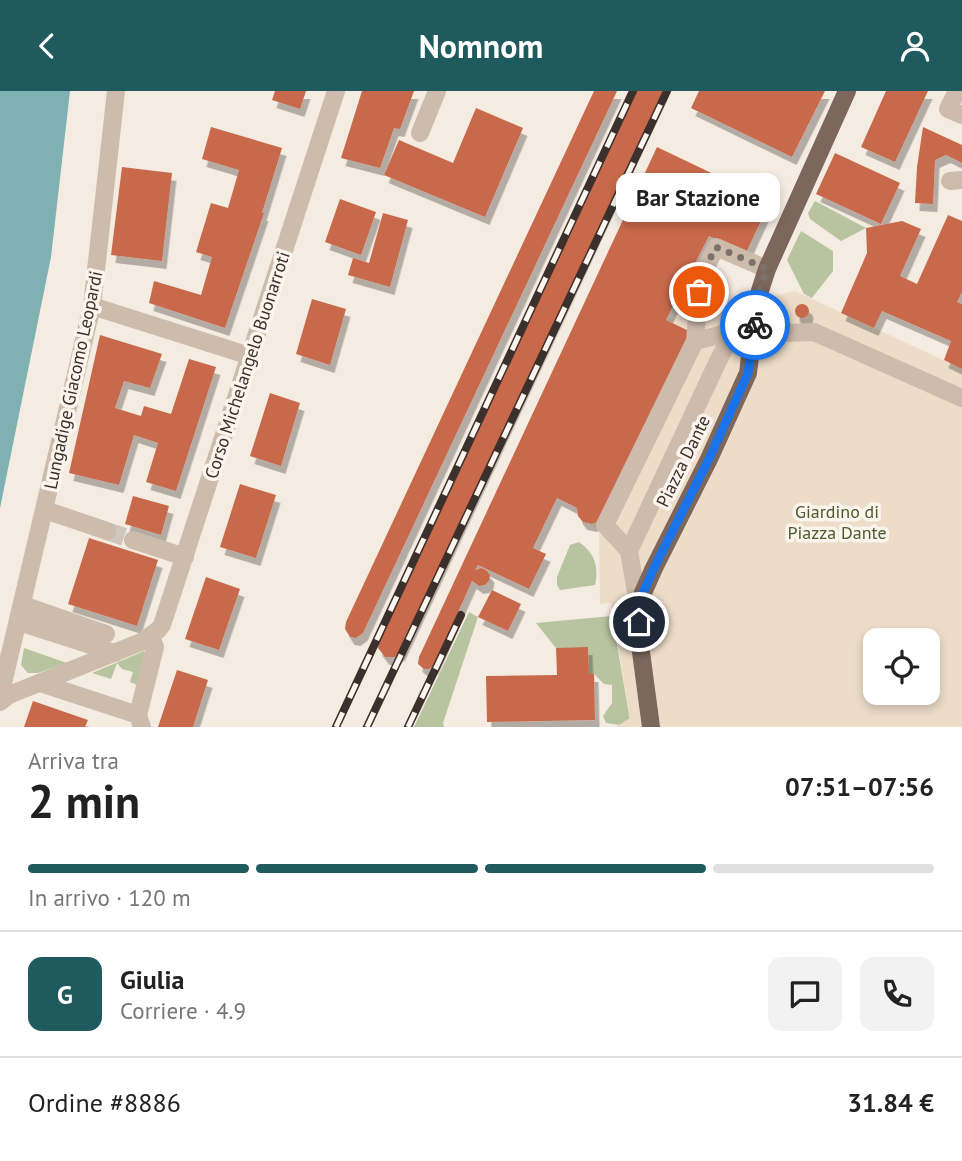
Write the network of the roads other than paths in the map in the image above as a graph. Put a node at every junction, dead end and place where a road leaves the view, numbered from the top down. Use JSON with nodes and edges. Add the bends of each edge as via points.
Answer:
{"nodes":[{"id":1,"x":116,"y":91,"type":"edge"},
{"id":2,"x":336,"y":91,"type":"edge"},
{"id":3,"x":437,"y":91,"type":"edge"},
{"id":4,"x":847,"y":91,"type":"edge"},
{"id":5,"x":957,"y":91,"type":"edge"},
{"id":6,"x":962,"y":115,"type":"edge"},
{"id":7,"x":420,"y":133,"type":"dead end"},
{"id":8,"x":767,"y":269,"type":"junction"},
{"id":9,"x":757,"y":300,"type":"junction"},
{"id":10,"x":92,"y":306,"type":"junction"},
{"id":11,"x":737,"y":326,"type":"junction"},
{"id":12,"x":754,"y":334,"type":"junction"},
{"id":13,"x":695,"y":341,"type":"junction"},
{"id":14,"x":250,"y":356,"type":"junction"},
{"id":15,"x":962,"y":398,"type":"edge"},
{"id":16,"x":44,"y":510,"type":"junction"},
{"id":17,"x":107,"y":531,"type":"tunnel mouth"},
{"id":18,"x":133,"y":540,"type":"tunnel mouth"},
{"id":19,"x":629,"y":551,"type":"junction"},
{"id":20,"x":185,"y":557,"type":"junction"},
{"id":21,"x":638,"y":604,"type":"junction"},
{"id":22,"x":21,"y":614,"type":"junction"},
{"id":23,"x":106,"y":634,"type":"dead end"},
{"id":24,"x":151,"y":636,"type":"junction"},
{"id":25,"x":115,"y":653,"type":"junction"},
{"id":26,"x":8,"y":664,"type":"junction"},
{"id":27,"x":34,"y":685,"type":"junction"},
{"id":28,"x":0,"y":696,"type":"edge"},
{"id":29,"x":0,"y":702,"type":"edge"},
{"id":30,"x":140,"y":721,"type":"edge"},
{"id":31,"x":651,"y":727,"type":"edge"}],
"edges":[{"from":1,"to":10,"type":"street","name":"Lungadige Giacomo Leopardi"},
{"from":2,"to":14,"type":"street","name":"Corso Michelangelo Buonarroti"},
{"from":3,"to":7,"type":"street"},
{"from":4,"to":8,"type":"main road"},
{"from":5,"to":6,"type":"street","via":[[948,109]]},
{"from":8,"to":9,"type":"main road"},
{"from":8,"to":13,"type":"street","via":[[716,247],[700,279]]},
{"from":9,"to":11,"type":"street","name":"Piazza Dante"},
{"from":9,"to":12,"type":"main road","name":"Piazza Dante"},
{"from":10,"to":14,"type":"street"},
{"from":10,"to":16,"type":"street","name":"Lungadige Giacomo Leopardi"},
{"from":11,"to":13,"type":"street"},
{"from":11,"to":19,"type":"street","name":"Piazza Dante"},
{"from":12,"to":15,"type":"street","via":[[814,332]]},
{"from":12,"to":21,"type":"main road","name":"Piazza Dante","via":[[748,373]]},
{"from":13,"to":19,"type":"street","via":[[605,526]]},
{"from":14,"to":20,"type":"street","name":"Corso Michelangelo Buonarroti"},
{"from":16,"to":17,"type":"street"},
{"from":16,"to":22,"type":"street","name":"Lungadige Giacomo Leopardi"},
{"from":18,"to":20,"type":"street"},
{"from":19,"to":21,"type":"street","name":"Piazza Dante"},
{"from":20,"to":24,"type":"street","name":"Corso Michelangelo Buonarroti","via":[[166,617]]},
{"from":21,"to":31,"type":"main road","name":"Piazza Dante"},
{"from":22,"to":23,"type":"street"},
{"from":22,"to":25,"type":"street"},
{"from":22,"to":26,"type":"street","name":"Lungadige Giacomo Leopardi"},
{"from":24,"to":25,"type":"street"},
{"from":24,"to":30,"type":"street","name":"Corso Michelangelo Buonarroti","via":[[155,647]]},
{"from":25,"to":27,"type":"street"},
{"from":26,"to":27,"type":"street"},
{"from":26,"to":28,"type":"street","name":"Lungadige Giacomo Leopardi"},
{"from":27,"to":29,"type":"street"},
{"from":27,"to":30,"type":"street","name":"Corso Michelangelo Buonarroti"}]}
